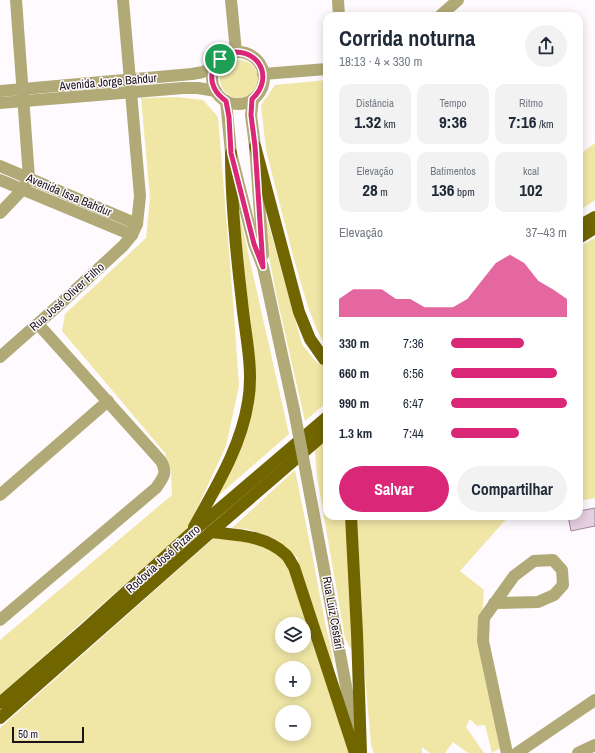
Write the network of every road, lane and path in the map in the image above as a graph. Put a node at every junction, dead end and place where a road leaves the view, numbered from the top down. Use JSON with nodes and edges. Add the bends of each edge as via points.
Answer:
{"nodes":[{"id":1,"x":16,"y":0,"type":"edge"},
{"id":2,"x":123,"y":0,"type":"edge"},
{"id":3,"x":231,"y":0,"type":"edge"},
{"id":4,"x":338,"y":0,"type":"edge"},
{"id":5,"x":458,"y":0,"type":"edge"},
{"id":6,"x":339,"y":12,"type":"edge"},
{"id":7,"x":444,"y":12,"type":"edge"},
{"id":8,"x":236,"y":52,"type":"junction"},
{"id":9,"x":215,"y":66,"type":"junction"},
{"id":10,"x":323,"y":69,"type":"edge"},
{"id":11,"x":263,"y":74,"type":"junction"},
{"id":12,"x":131,"y":79,"type":"junction"},
{"id":13,"x":0,"y":91,"type":"edge"},
{"id":14,"x":132,"y":91,"type":"junction"},
{"id":15,"x":216,"y":91,"type":"junction"},
{"id":16,"x":23,"y":95,"type":"junction"},
{"id":17,"x":252,"y":99,"type":"junction"},
{"id":18,"x":226,"y":101,"type":"junction"},
{"id":19,"x":0,"y":103,"type":"edge"},
{"id":20,"x":255,"y":146,"type":"junction"},
{"id":21,"x":231,"y":153,"type":"junction"},
{"id":22,"x":0,"y":166,"type":"edge"},
{"id":23,"x":29,"y":178,"type":"junction"},
{"id":24,"x":0,"y":180,"type":"edge"},
{"id":25,"x":23,"y":189,"type":"junction"},
{"id":26,"x":0,"y":213,"type":"edge"},
{"id":27,"x":595,"y":217,"type":"edge"},
{"id":28,"x":583,"y":224,"type":"edge"},
{"id":29,"x":595,"y":228,"type":"edge"},
{"id":30,"x":135,"y":230,"type":"junction"},
{"id":31,"x":583,"y":236,"type":"edge"},
{"id":32,"x":263,"y":267,"type":"junction"},
{"id":33,"x":38,"y":324,"type":"junction"},
{"id":34,"x":0,"y":357,"type":"edge"},
{"id":35,"x":323,"y":358,"type":"edge"},
{"id":36,"x":108,"y":402,"type":"junction"},
{"id":37,"x":323,"y":419,"type":"edge"},
{"id":38,"x":323,"y":435,"type":"edge"},
{"id":39,"x":0,"y":495,"type":"edge"},
{"id":40,"x":351,"y":520,"type":"edge"},
{"id":41,"x":211,"y":532,"type":"junction"},
{"id":42,"x":190,"y":534,"type":"junction"},
{"id":43,"x":494,"y":603,"type":"junction"},
{"id":44,"x":0,"y":620,"type":"edge"},
{"id":45,"x":595,"y":700,"type":"edge"},
{"id":46,"x":0,"y":703,"type":"edge"},
{"id":47,"x":0,"y":718,"type":"edge"},
{"id":48,"x":595,"y":745,"type":"edge"},
{"id":49,"x":355,"y":753,"type":"edge"},
{"id":50,"x":361,"y":753,"type":"edge"},
{"id":51,"x":507,"y":753,"type":"edge"},
{"id":52,"x":516,"y":753,"type":"edge"},
{"id":53,"x":578,"y":753,"type":"edge"}],
"edges":[{"from":1,"to":16,"type":"street"},
{"from":2,"to":12,"type":"street"},
{"from":3,"to":8,"type":"street"},
{"from":4,"to":6,"type":"street"},
{"from":5,"to":7,"type":"street"},
{"from":8,"to":9,"type":"street","via":[[227,54]]},
{"from":8,"to":11,"type":"street","via":[[255,59],[260,64]]},
{"from":9,"to":12,"type":"street","name":"Avenida Jorge Bahdur","via":[[192,74]]},
{"from":9,"to":15,"type":"street","via":[[212,83]]},
{"from":10,"to":11,"type":"street"},
{"from":11,"to":17,"type":"street","via":[[262,87]]},
{"from":12,"to":14,"type":"street"},
{"from":12,"to":16,"type":"street","name":"Avenida Jorge Bahdur"},
{"from":13,"to":16,"type":"street","name":"Avenida Jorge Bahdur"},
{"from":14,"to":15,"type":"street","name":"Avenida Jorge Bahdur","via":[[198,88]]},
{"from":14,"to":16,"type":"street","name":"Avenida Jorge Bahdur"},
{"from":14,"to":30,"type":"street","via":[[140,196]]},
{"from":15,"to":18,"type":"street"},
{"from":16,"to":19,"type":"street","name":"Avenida Jorge Bahdur"},
{"from":16,"to":23,"type":"street"},
{"from":17,"to":18,"type":"street","via":[[240,103]]},
{"from":17,"to":20,"type":"street","via":[[251,115]]},
{"from":18,"to":21,"type":"street"},
{"from":20,"to":32,"type":"street"},
{"from":20,"to":35,"type":"main road","via":[[299,312],[310,338]]},
{"from":21,"to":32,"type":"street","via":[[254,244]]},
{"from":21,"to":42,"type":"main road","via":[[235,246],[250,377],[249,400],[231,458]]},
{"from":22,"to":23,"type":"street","name":"Avenida Issa Bahdur"},
{"from":23,"to":25,"type":"street"},
{"from":23,"to":30,"type":"street","name":"Avenida Issa Bahdur"},
{"from":24,"to":25,"type":"street","name":"Avenida Issa Bahdur"},
{"from":25,"to":26,"type":"street"},
{"from":25,"to":30,"type":"street","name":"Avenida Issa Bahdur"},
{"from":27,"to":28,"type":"main road"},
{"from":29,"to":31,"type":"main road"},
{"from":30,"to":33,"type":"street","name":"Rua José Oliver Filho","via":[[112,257]]},
{"from":32,"to":50,"type":"street","name":"Rua Luiz Cestari","bridge":true,"via":[[294,410],[349,702]]},
{"from":33,"to":34,"type":"street","name":"Rua José Oliver Filho"},
{"from":33,"to":36,"type":"street"},
{"from":36,"to":39,"type":"street"},
{"from":36,"to":44,"type":"street","via":[[161,461],[165,469],[163,478],[156,488]]},
{"from":37,"to":42,"type":"main road","name":"Rodovia José Pizarro"},
{"from":38,"to":41,"type":"main road","name":"Rodovia José Pizarro"},
{"from":40,"to":50,"type":"main road"},
{"from":41,"to":47,"type":"main road","name":"Rodovia José Pizarro"},
{"from":41,"to":49,"type":"main road","via":[[257,538],[286,554],[294,567]]},
{"from":42,"to":46,"type":"main road","name":"Rodovia José Pizarro"},
{"from":43,"to":43,"type":"street","via":[[514,576],[534,561],[552,560],[562,570],[563,586],[554,595],[538,602]]},
{"from":43,"to":51,"type":"street","via":[[484,618],[483,641]]},
{"from":45,"to":52,"type":"street"},
{"from":48,"to":53,"type":"street"}]}
